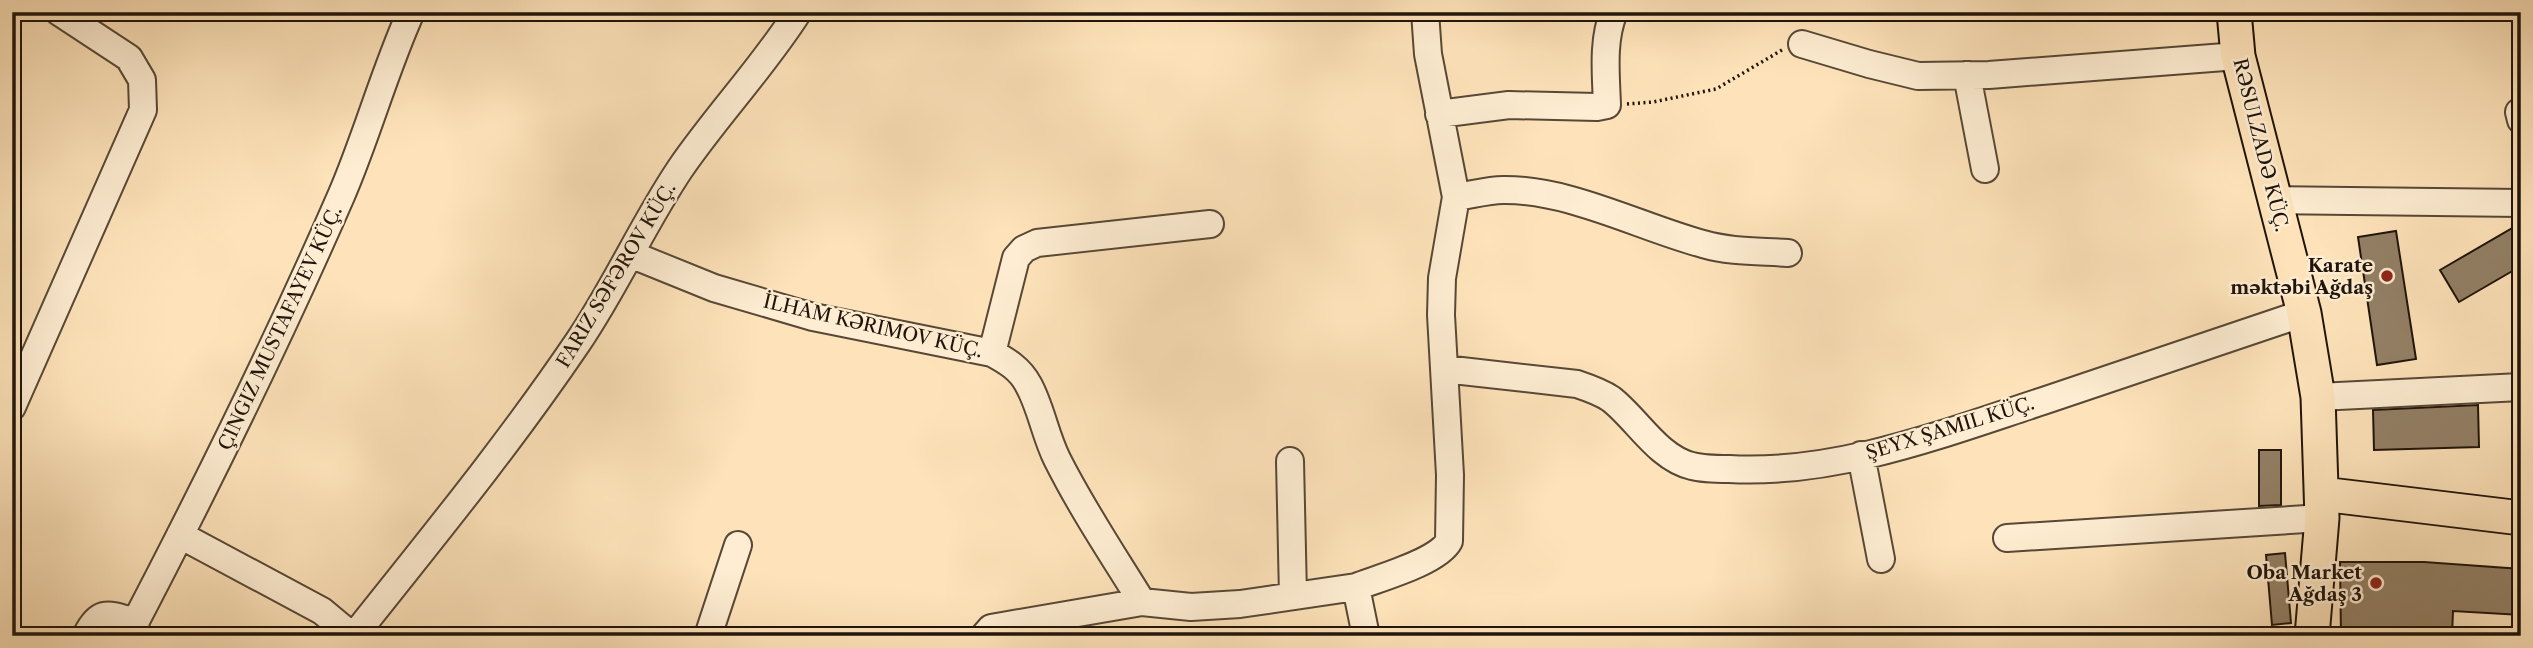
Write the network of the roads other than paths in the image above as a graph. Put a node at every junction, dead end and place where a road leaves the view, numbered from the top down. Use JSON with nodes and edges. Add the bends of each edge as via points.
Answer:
{"nodes":[{"id":1,"x":59,"y":12,"type":"edge"},
{"id":2,"x":411,"y":12,"type":"edge"},
{"id":3,"x":798,"y":12,"type":"edge"},
{"id":4,"x":1424,"y":12,"type":"edge"},
{"id":5,"x":1614,"y":12,"type":"edge"},
{"id":6,"x":2234,"y":12,"type":"edge"},
{"id":7,"x":1802,"y":44,"type":"road end"},
{"id":8,"x":2238,"y":56,"type":"junction"},
{"id":9,"x":1967,"y":75,"type":"junction"},
{"id":10,"x":1439,"y":114,"type":"junction"},
{"id":11,"x":1984,"y":169,"type":"dead end"},
{"id":12,"x":1456,"y":197,"type":"junction"},
{"id":13,"x":2275,"y":200,"type":"junction"},
{"id":14,"x":2521,"y":203,"type":"edge"},
{"id":15,"x":1210,"y":224,"type":"dead end"},
{"id":16,"x":1788,"y":253,"type":"dead end"},
{"id":17,"x":630,"y":254,"type":"junction"},
{"id":18,"x":2304,"y":313,"type":"junction"},
{"id":19,"x":992,"y":353,"type":"junction"},
{"id":20,"x":1444,"y":369,"type":"junction"},
{"id":21,"x":2521,"y":387,"type":"edge"},
{"id":22,"x":2318,"y":397,"type":"junction"},
{"id":23,"x":12,"y":407,"type":"edge"},
{"id":24,"x":1861,"y":455,"type":"junction"},
{"id":25,"x":1290,"y":461,"type":"dead end"},
{"id":26,"x":2322,"y":506,"type":"junction"},
{"id":27,"x":2521,"y":518,"type":"edge"},
{"id":28,"x":180,"y":535,"type":"junction"},
{"id":29,"x":2007,"y":538,"type":"dead end"},
{"id":30,"x":738,"y":545,"type":"dead end"},
{"id":31,"x":1881,"y":559,"type":"dead end"},
{"id":32,"x":1356,"y":587,"type":"junction"},
{"id":33,"x":1293,"y":596,"type":"junction"},
{"id":34,"x":1142,"y":602,"type":"junction"},
{"id":35,"x":132,"y":629,"type":"edge"},
{"id":36,"x":86,"y":636,"type":"edge"},
{"id":37,"x":353,"y":636,"type":"edge"},
{"id":38,"x":708,"y":636,"type":"edge"},
{"id":39,"x":984,"y":636,"type":"edge"},
{"id":40,"x":1366,"y":636,"type":"edge"},
{"id":41,"x":2312,"y":636,"type":"edge"}],
"edges":[{"from":1,"to":23,"type":"street","via":[[129,58],[142,80],[143,110]]},
{"from":2,"to":28,"type":"street","name":"ÇINGIZ MUSTAFAYEV KÜÇ.","via":[[344,190],[299,292]]},
{"from":3,"to":17,"type":"street","name":"FARIZ SƏFƏROV KÜÇ.","via":[[660,198]]},
{"from":4,"to":10,"type":"street"},
{"from":5,"to":10,"type":"street","via":[[1606,57],[1607,105],[1509,105]]},
{"from":6,"to":8,"type":"main road","name":"RƏSULZADƏ KÜÇ."},
{"from":7,"to":9,"type":"street","via":[[1918,76]]},
{"from":8,"to":9,"type":"street"},
{"from":8,"to":13,"type":"main road","name":"RƏSULZADƏ KÜÇ."},
{"from":9,"to":11,"type":"street"},
{"from":10,"to":12,"type":"street"},
{"from":12,"to":16,"type":"street","via":[[1501,190],[1531,192],[1590,206],[1705,245]]},
{"from":12,"to":20,"type":"street","via":[[1442,278]]},
{"from":13,"to":14,"type":"street"},
{"from":13,"to":18,"type":"main road","name":"RƏSULZADƏ KÜÇ."},
{"from":15,"to":19,"type":"street","via":[[1024,248],[1016,258]]},
{"from":17,"to":19,"type":"street","name":"İLHAM KƏRIMOV KÜÇ.","via":[[714,288],[813,317]]},
{"from":17,"to":37,"type":"street","name":"FARIZ SƏFƏROV KÜÇ.","via":[[540,396]]},
{"from":18,"to":22,"type":"main road","name":"RƏSULZADƏ KÜÇ."},
{"from":18,"to":24,"type":"street","name":"ŞEYX ŞAMIL KÜÇ.","via":[[1922,441]]},
{"from":19,"to":34,"type":"street","name":"İLHAM KƏRIMOV KÜÇ.","via":[[1019,370],[1028,384],[1055,456]]},
{"from":20,"to":24,"type":"street","name":"ŞEYX ŞAMIL KÜÇ.","via":[[1596,390],[1663,450],[1692,466],[1779,470]]},
{"from":20,"to":32,"type":"street","via":[[1449,541],[1433,557]]},
{"from":21,"to":22,"type":"street"},
{"from":22,"to":26,"type":"main road","name":"RƏSULZADƏ KÜÇ."},
{"from":24,"to":31,"type":"street"},
{"from":25,"to":33,"type":"street"},
{"from":26,"to":27,"type":"main road"},
{"from":26,"to":29,"type":"street"},
{"from":26,"to":41,"type":"main road","name":"RƏSULZADƏ KÜÇ."},
{"from":28,"to":35,"type":"street","name":"ÇINGIZ MUSTAFAYEV KÜÇ."},
{"from":28,"to":37,"type":"street","via":[[322,611]]},
{"from":30,"to":38,"type":"street"},
{"from":32,"to":33,"type":"street"},
{"from":32,"to":40,"type":"street"},
{"from":33,"to":34,"type":"street","via":[[1191,607]]},
{"from":34,"to":39,"type":"street","via":[[991,628]]},
{"from":35,"to":36,"type":"street","via":[[107,614],[99,617]]}]}
